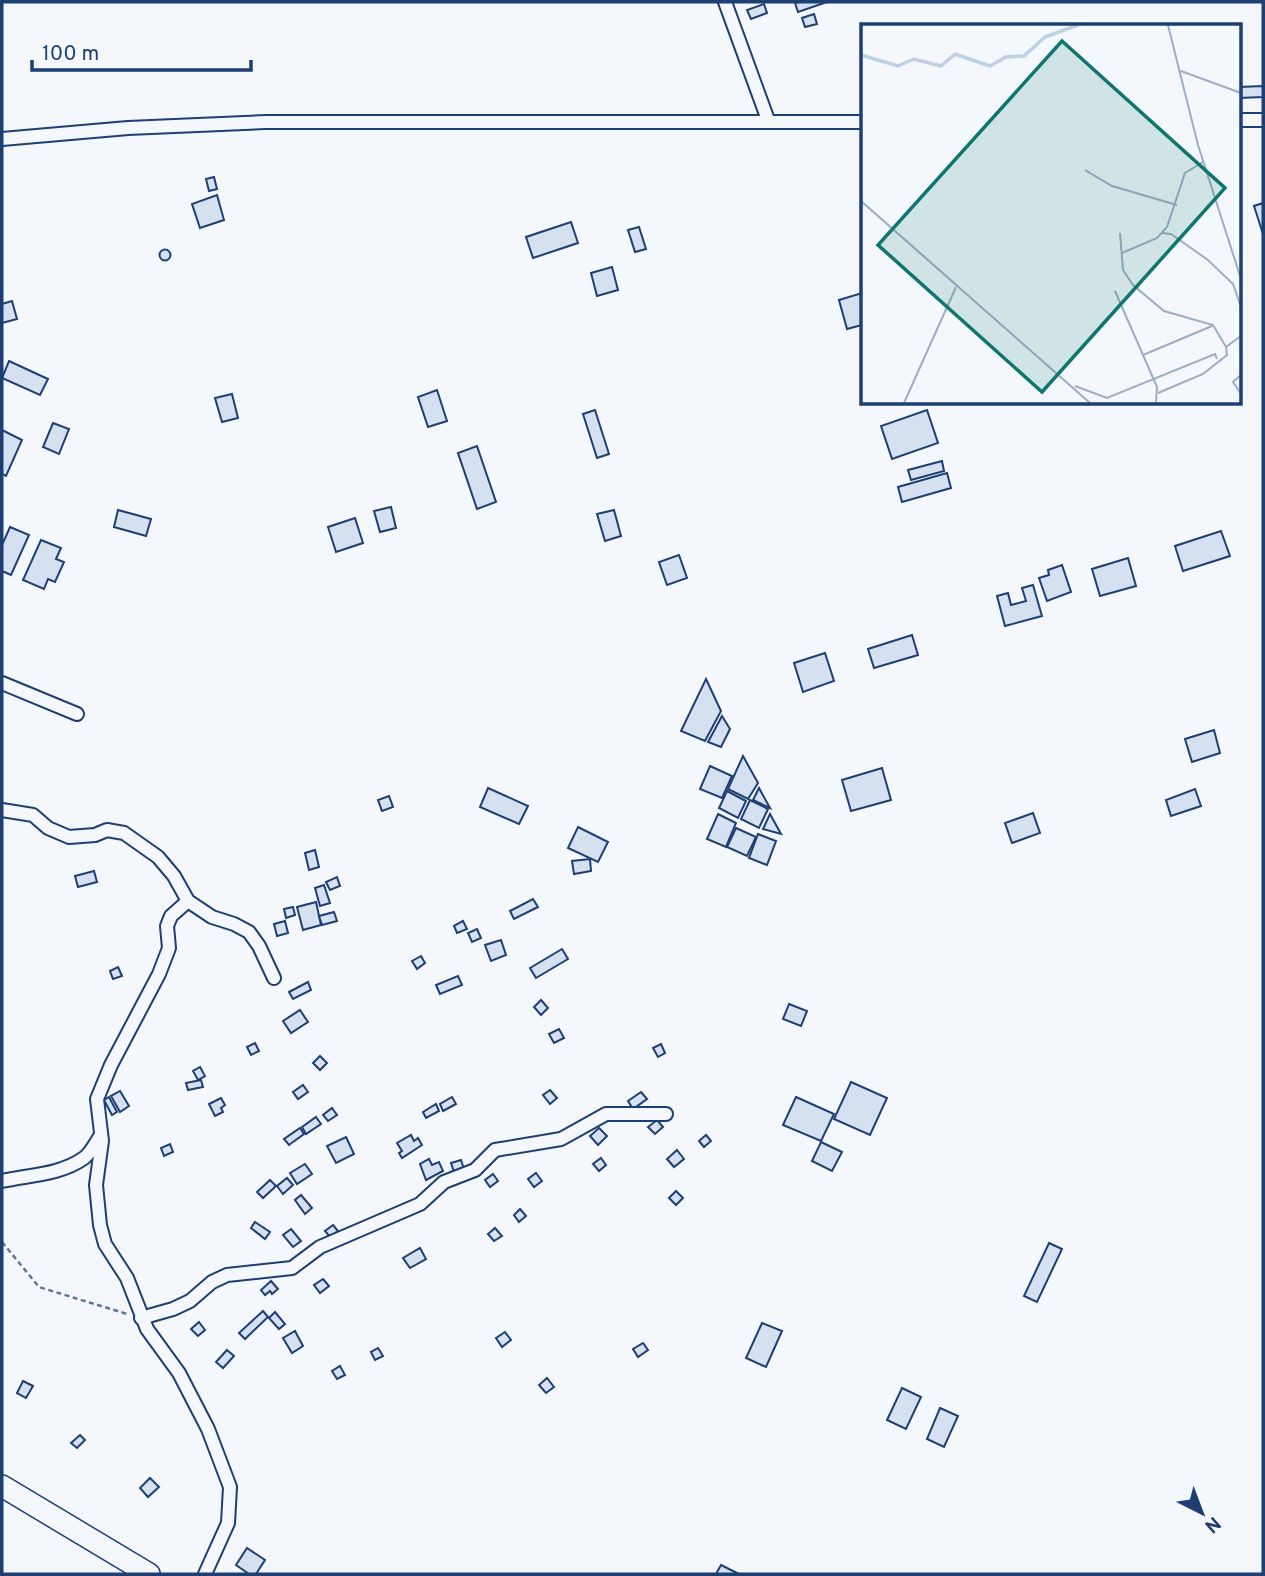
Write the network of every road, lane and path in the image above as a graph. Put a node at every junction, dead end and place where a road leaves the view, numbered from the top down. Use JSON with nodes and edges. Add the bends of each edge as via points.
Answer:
{"nodes":[{"id":1,"x":725,"y":2,"type":"edge"},
{"id":2,"x":768,"y":120,"type":"junction"},
{"id":3,"x":1240,"y":120,"type":"edge"},
{"id":4,"x":1263,"y":120,"type":"edge"},
{"id":5,"x":861,"y":122,"type":"edge"},
{"id":6,"x":2,"y":139,"type":"edge"},
{"id":7,"x":2,"y":683,"type":"edge"},
{"id":8,"x":77,"y":714,"type":"dead end"},
{"id":9,"x":2,"y":810,"type":"edge"},
{"id":10,"x":188,"y":901,"type":"junction"},
{"id":11,"x":274,"y":978,"type":"dead end"},
{"id":12,"x":666,"y":1114,"type":"dead end"},
{"id":13,"x":101,"y":1135,"type":"junction"},
{"id":14,"x":2,"y":1181,"type":"edge"},
{"id":15,"x":2,"y":1242,"type":"edge"},
{"id":16,"x":141,"y":1318,"type":"junction"},
{"id":17,"x":2,"y":1486,"type":"edge"},
{"id":18,"x":149,"y":1574,"type":"edge"},
{"id":19,"x":205,"y":1574,"type":"edge"}],
"edges":[{"from":1,"to":2,"type":"street"},
{"from":2,"to":5,"type":"street"},
{"from":2,"to":6,"type":"street","via":[[265,122]]},
{"from":3,"to":4,"type":"street"},
{"from":7,"to":8,"type":"street"},
{"from":9,"to":10,"type":"street","via":[[33,815],[69,837],[107,830],[124,833],[158,857]]},
{"from":10,"to":11,"type":"street","via":[[249,932]]},
{"from":10,"to":13,"type":"street","via":[[171,916],[169,948],[159,974],[97,1099]]},
{"from":12,"to":16,"type":"street","via":[[606,1114],[561,1139],[495,1150],[475,1170],[444,1182],[420,1204],[320,1247],[292,1268],[227,1275],[190,1301]]},
{"from":13,"to":14,"type":"street","via":[[86,1157],[73,1164]]},
{"from":13,"to":16,"type":"street","via":[[96,1185],[100,1225]]},
{"from":15,"to":16,"type":"path","via":[[39,1287]]},
{"from":16,"to":19,"type":"street","via":[[185,1384],[230,1487],[228,1523]]},
{"from":17,"to":18,"type":"highway"}]}
